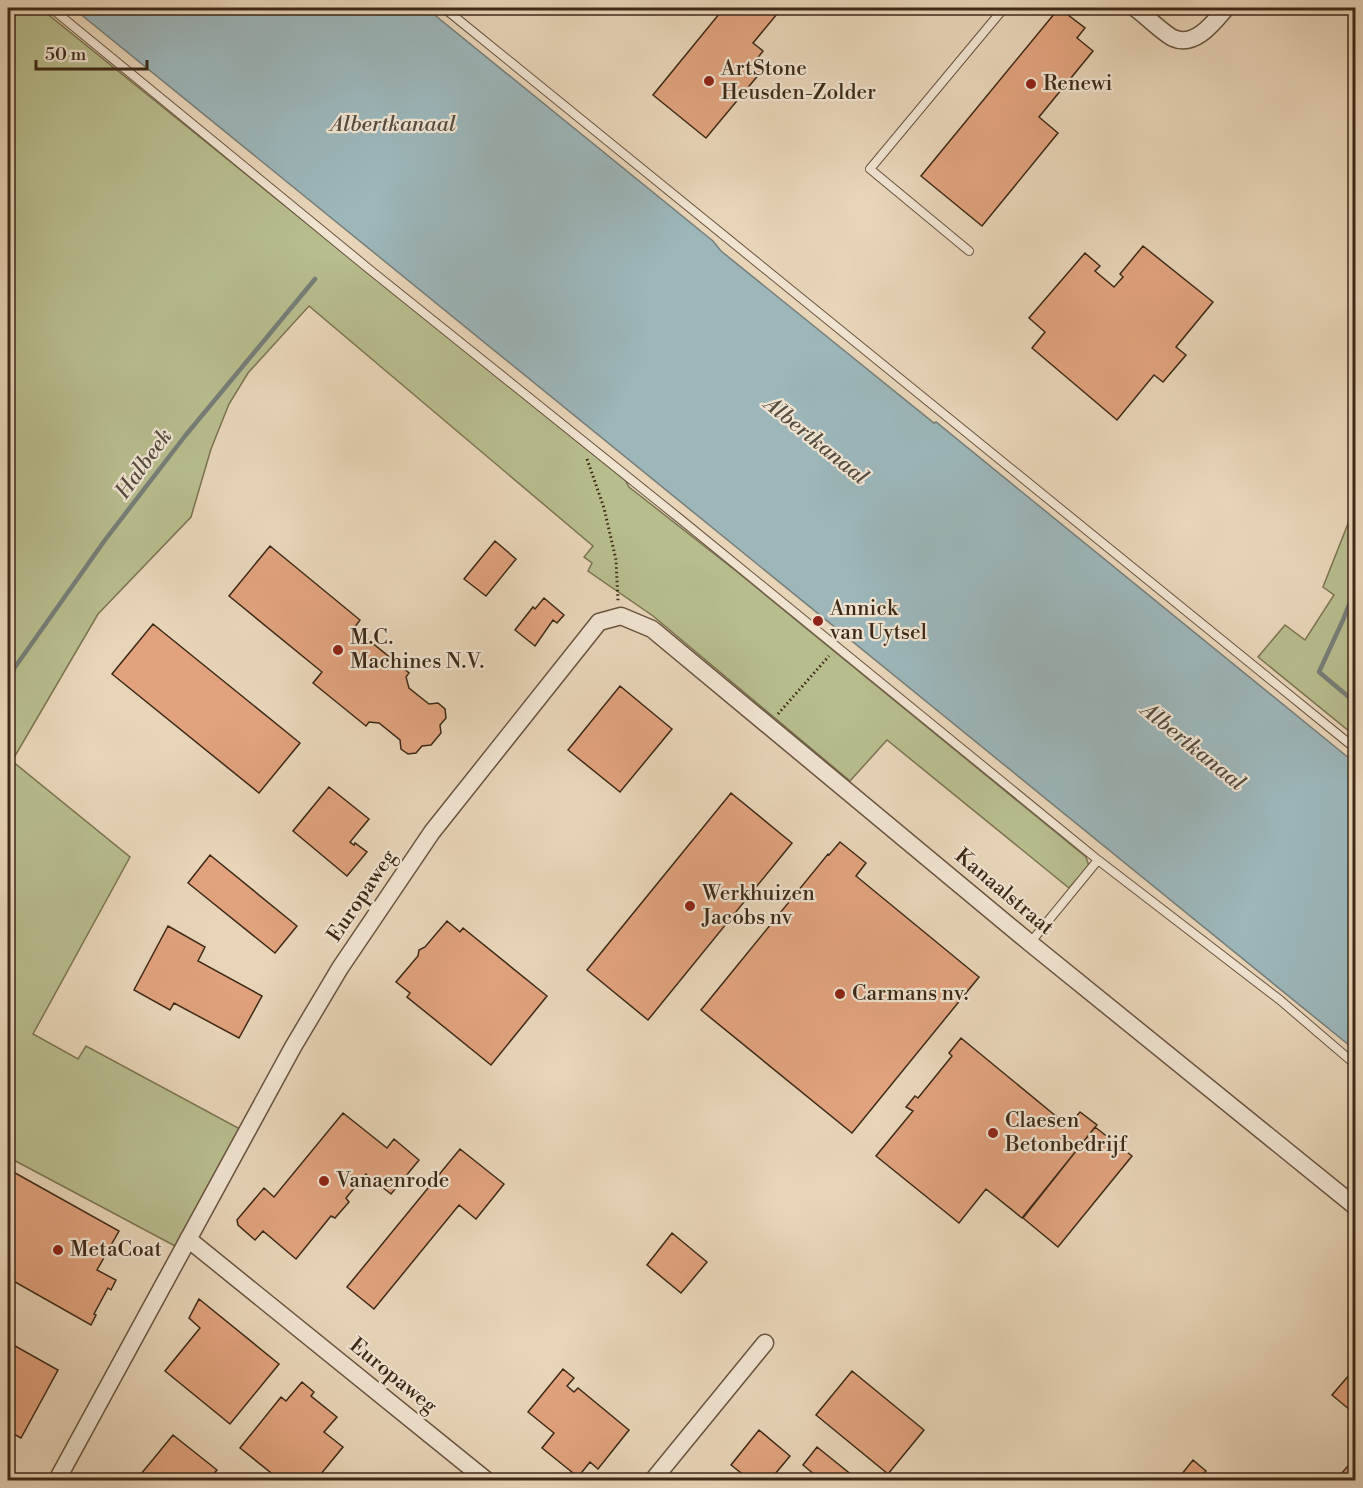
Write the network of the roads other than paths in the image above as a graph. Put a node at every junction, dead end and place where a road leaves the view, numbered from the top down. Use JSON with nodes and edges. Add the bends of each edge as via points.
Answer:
{"nodes":[{"id":1,"x":51,"y":8,"type":"edge"},
{"id":2,"x":444,"y":8,"type":"edge"},
{"id":3,"x":1004,"y":8,"type":"edge"},
{"id":4,"x":1136,"y":8,"type":"edge"},
{"id":5,"x":1226,"y":8,"type":"edge"},
{"id":6,"x":969,"y":251,"type":"dead end"},
{"id":7,"x":621,"y":616,"type":"joint"},
{"id":8,"x":1356,"y":748,"type":"edge"},
{"id":9,"x":1098,"y":860,"type":"junction"},
{"id":10,"x":1030,"y":943,"type":"junction"},
{"id":11,"x":1356,"y":1065,"type":"edge"},
{"id":12,"x":1356,"y":1207,"type":"edge"},
{"id":13,"x":188,"y":1239,"type":"junction"},
{"id":14,"x":765,"y":1343,"type":"dead end"},
{"id":15,"x":57,"y":1480,"type":"edge"},
{"id":16,"x":486,"y":1480,"type":"edge"},
{"id":17,"x":653,"y":1480,"type":"edge"}],
"edges":[{"from":1,"to":9,"type":"lane"},
{"from":2,"to":8,"type":"lane"},
{"from":3,"to":6,"type":"lane","via":[[870,169]]},
{"from":4,"to":5,"type":"street","via":[[1173,38],[1191,39],[1211,27]]},
{"from":7,"to":10,"type":"street","name":"Kanaalstraat","via":[[652,629]]},
{"from":7,"to":13,"type":"street","name":"Europaweg","via":[[599,622],[432,832],[340,968]]},
{"from":9,"to":10,"type":"lane"},
{"from":9,"to":11,"type":"lane","via":[[1280,1000]]},
{"from":10,"to":12,"type":"street","name":"Kanaalstraat"},
{"from":13,"to":15,"type":"street","name":"Europaweg"},
{"from":13,"to":16,"type":"street","name":"Europaweg"},
{"from":14,"to":17,"type":"street"}]}
